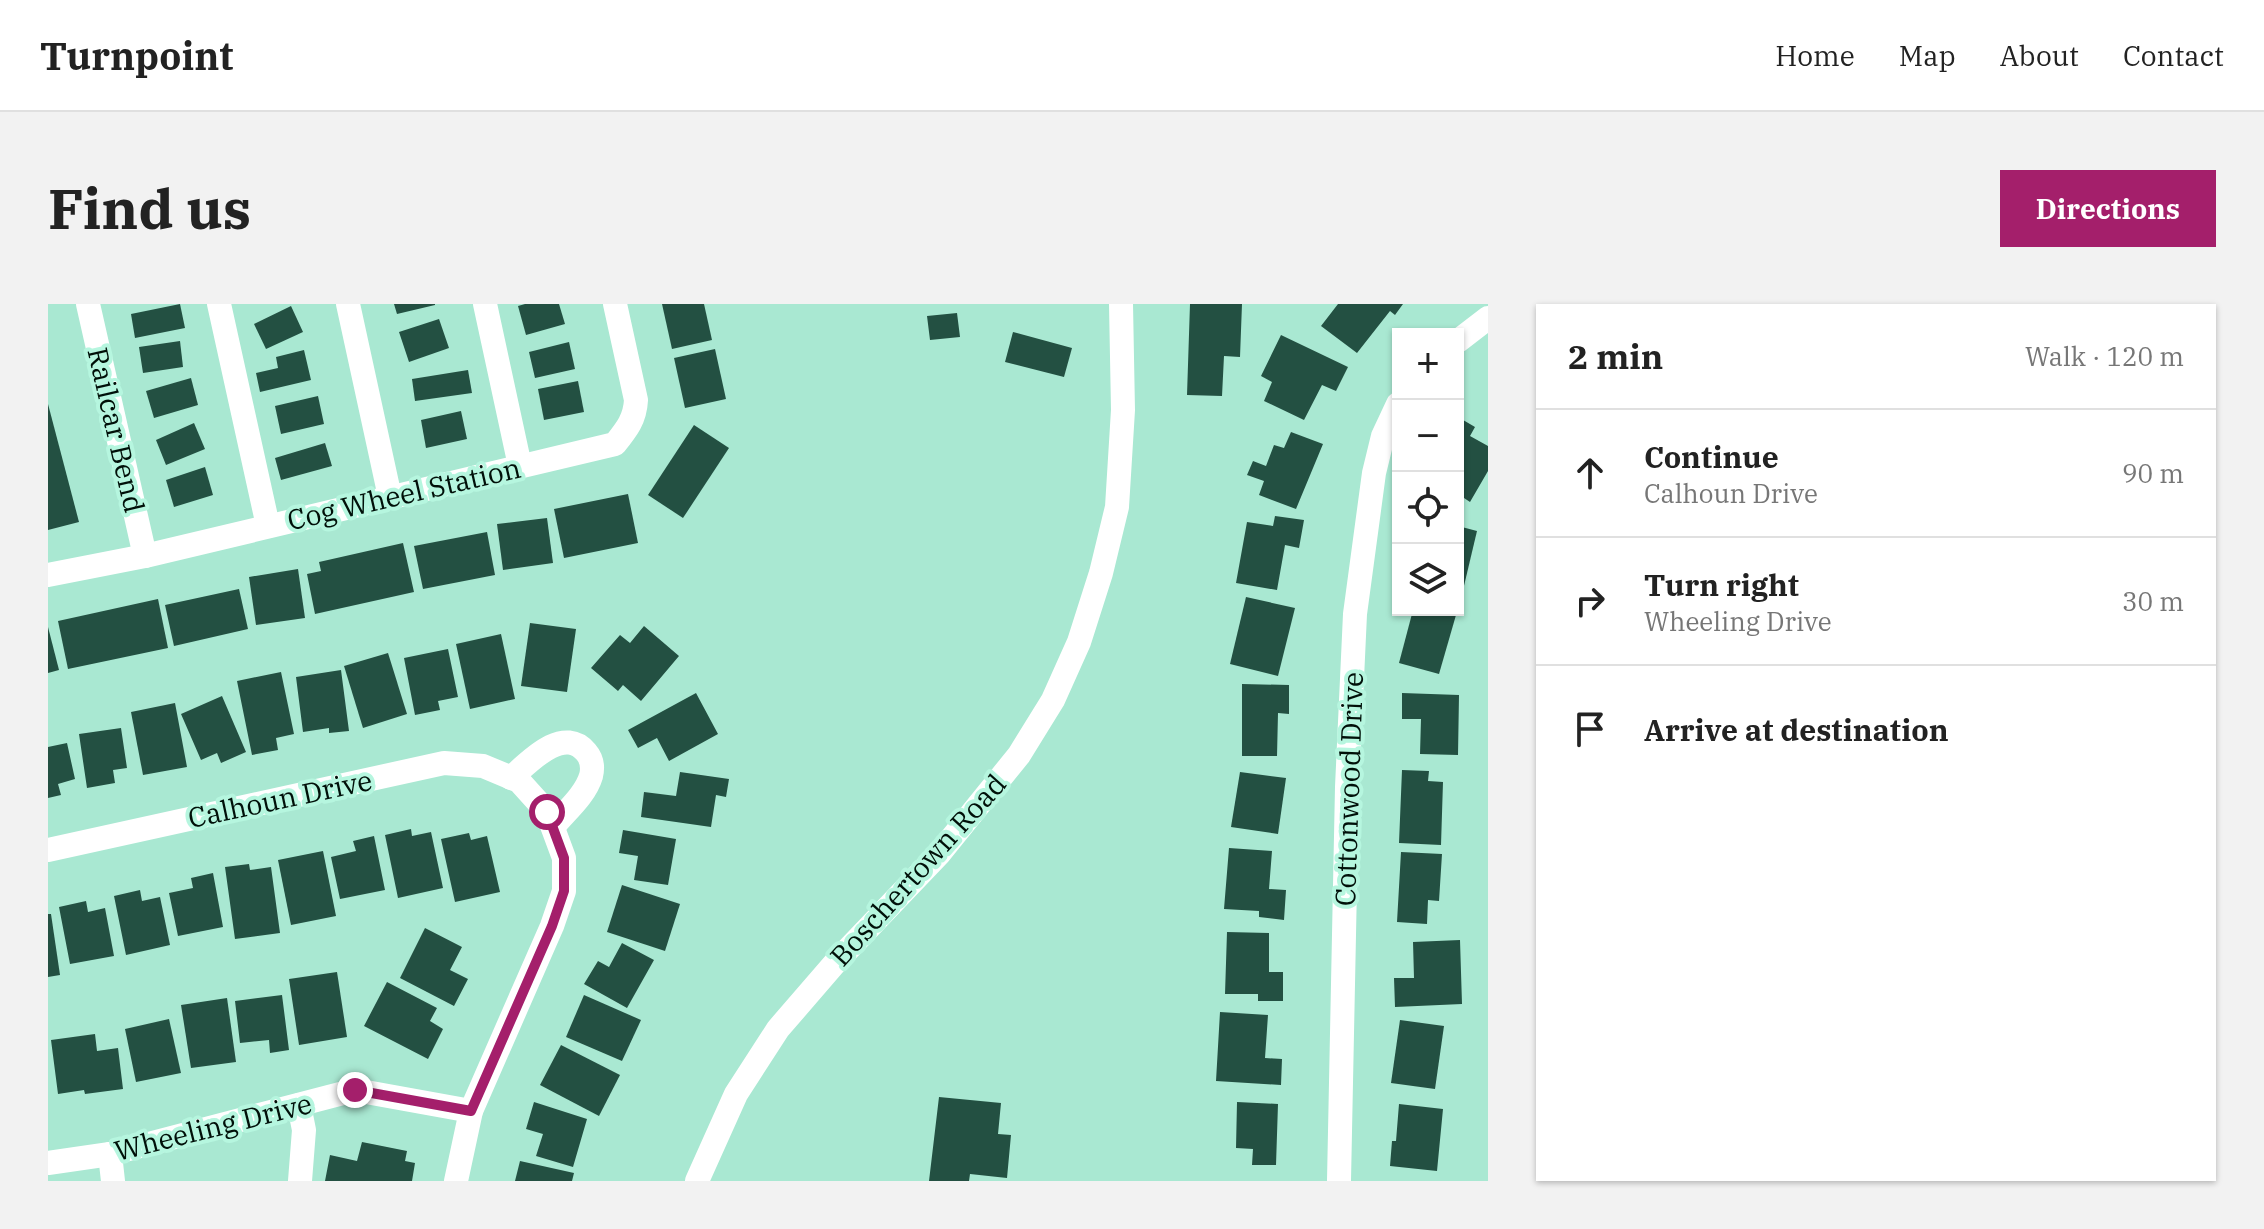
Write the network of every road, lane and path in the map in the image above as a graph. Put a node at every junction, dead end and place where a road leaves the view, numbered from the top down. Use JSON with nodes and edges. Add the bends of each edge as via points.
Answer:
{"nodes":[{"id":1,"x":88,"y":304,"type":"edge"},
{"id":2,"x":219,"y":304,"type":"edge"},
{"id":3,"x":348,"y":304,"type":"edge"},
{"id":4,"x":485,"y":304,"type":"edge"},
{"id":5,"x":615,"y":304,"type":"edge"},
{"id":6,"x":1121,"y":304,"type":"edge"},
{"id":7,"x":1488,"y":318,"type":"edge"},
{"id":8,"x":1464,"y":336,"type":"edge"},
{"id":9,"x":1392,"y":417,"type":"edge"},
{"id":10,"x":520,"y":466,"type":"junction"},
{"id":11,"x":390,"y":497,"type":"junction"},
{"id":12,"x":268,"y":526,"type":"junction"},
{"id":13,"x":145,"y":556,"type":"junction"},
{"id":14,"x":48,"y":575,"type":"edge"},
{"id":15,"x":511,"y":778,"type":"junction"},
{"id":16,"x":553,"y":827,"type":"junction"},
{"id":17,"x":48,"y":850,"type":"edge"},
{"id":18,"x":299,"y":1105,"type":"junction"},
{"id":19,"x":471,"y":1111,"type":"junction"},
{"id":20,"x":110,"y":1154,"type":"junction"},
{"id":21,"x":48,"y":1163,"type":"edge"},
{"id":22,"x":113,"y":1181,"type":"edge"},
{"id":23,"x":300,"y":1181,"type":"edge"},
{"id":24,"x":456,"y":1181,"type":"edge"},
{"id":25,"x":697,"y":1181,"type":"edge"},
{"id":26,"x":1339,"y":1181,"type":"edge"}],
"edges":[{"from":1,"to":13,"type":"street","name":"Railcar Bend"},
{"from":2,"to":12,"type":"street"},
{"from":3,"to":11,"type":"street"},
{"from":4,"to":10,"type":"street"},
{"from":5,"to":10,"type":"street","name":"Cog Wheel Station","via":[[636,400],[627,429],[615,444]]},
{"from":6,"to":25,"type":"street","name":"Boschertown Road","via":[[1123,410],[1117,507],[1079,642],[1053,700],[1019,755],[939,854],[778,1029],[736,1094]]},
{"from":7,"to":8,"type":"street"},
{"from":9,"to":26,"type":"street","name":"Cottonwood Drive","via":[[1374,473],[1355,614]]},
{"from":10,"to":11,"type":"street","name":"Cog Wheel Station"},
{"from":11,"to":12,"type":"street","name":"Cog Wheel Station"},
{"from":12,"to":13,"type":"street","name":"Cog Wheel Station"},
{"from":13,"to":14,"type":"street","name":"Cog Wheel Station"},
{"from":15,"to":16,"type":"street","name":"Calhoun Drive","via":[[547,812]]},
{"from":15,"to":16,"type":"street","via":[[560,743],[585,750],[592,762],[591,777]]},
{"from":15,"to":17,"type":"street","name":"Calhoun Drive","via":[[483,766],[444,763]]},
{"from":16,"to":19,"type":"street","name":"Calhoun Drive","via":[[564,858],[564,891]]},
{"from":18,"to":19,"type":"street","name":"Wheeling Drive","via":[[355,1090]]},
{"from":18,"to":20,"type":"street","name":"Wheeling Drive"},
{"from":18,"to":23,"type":"street","via":[[304,1130]]},
{"from":19,"to":24,"type":"street","name":"Calhoun Drive"},
{"from":20,"to":21,"type":"street","name":"Wheeling Drive"},
{"from":20,"to":22,"type":"street"}]}
